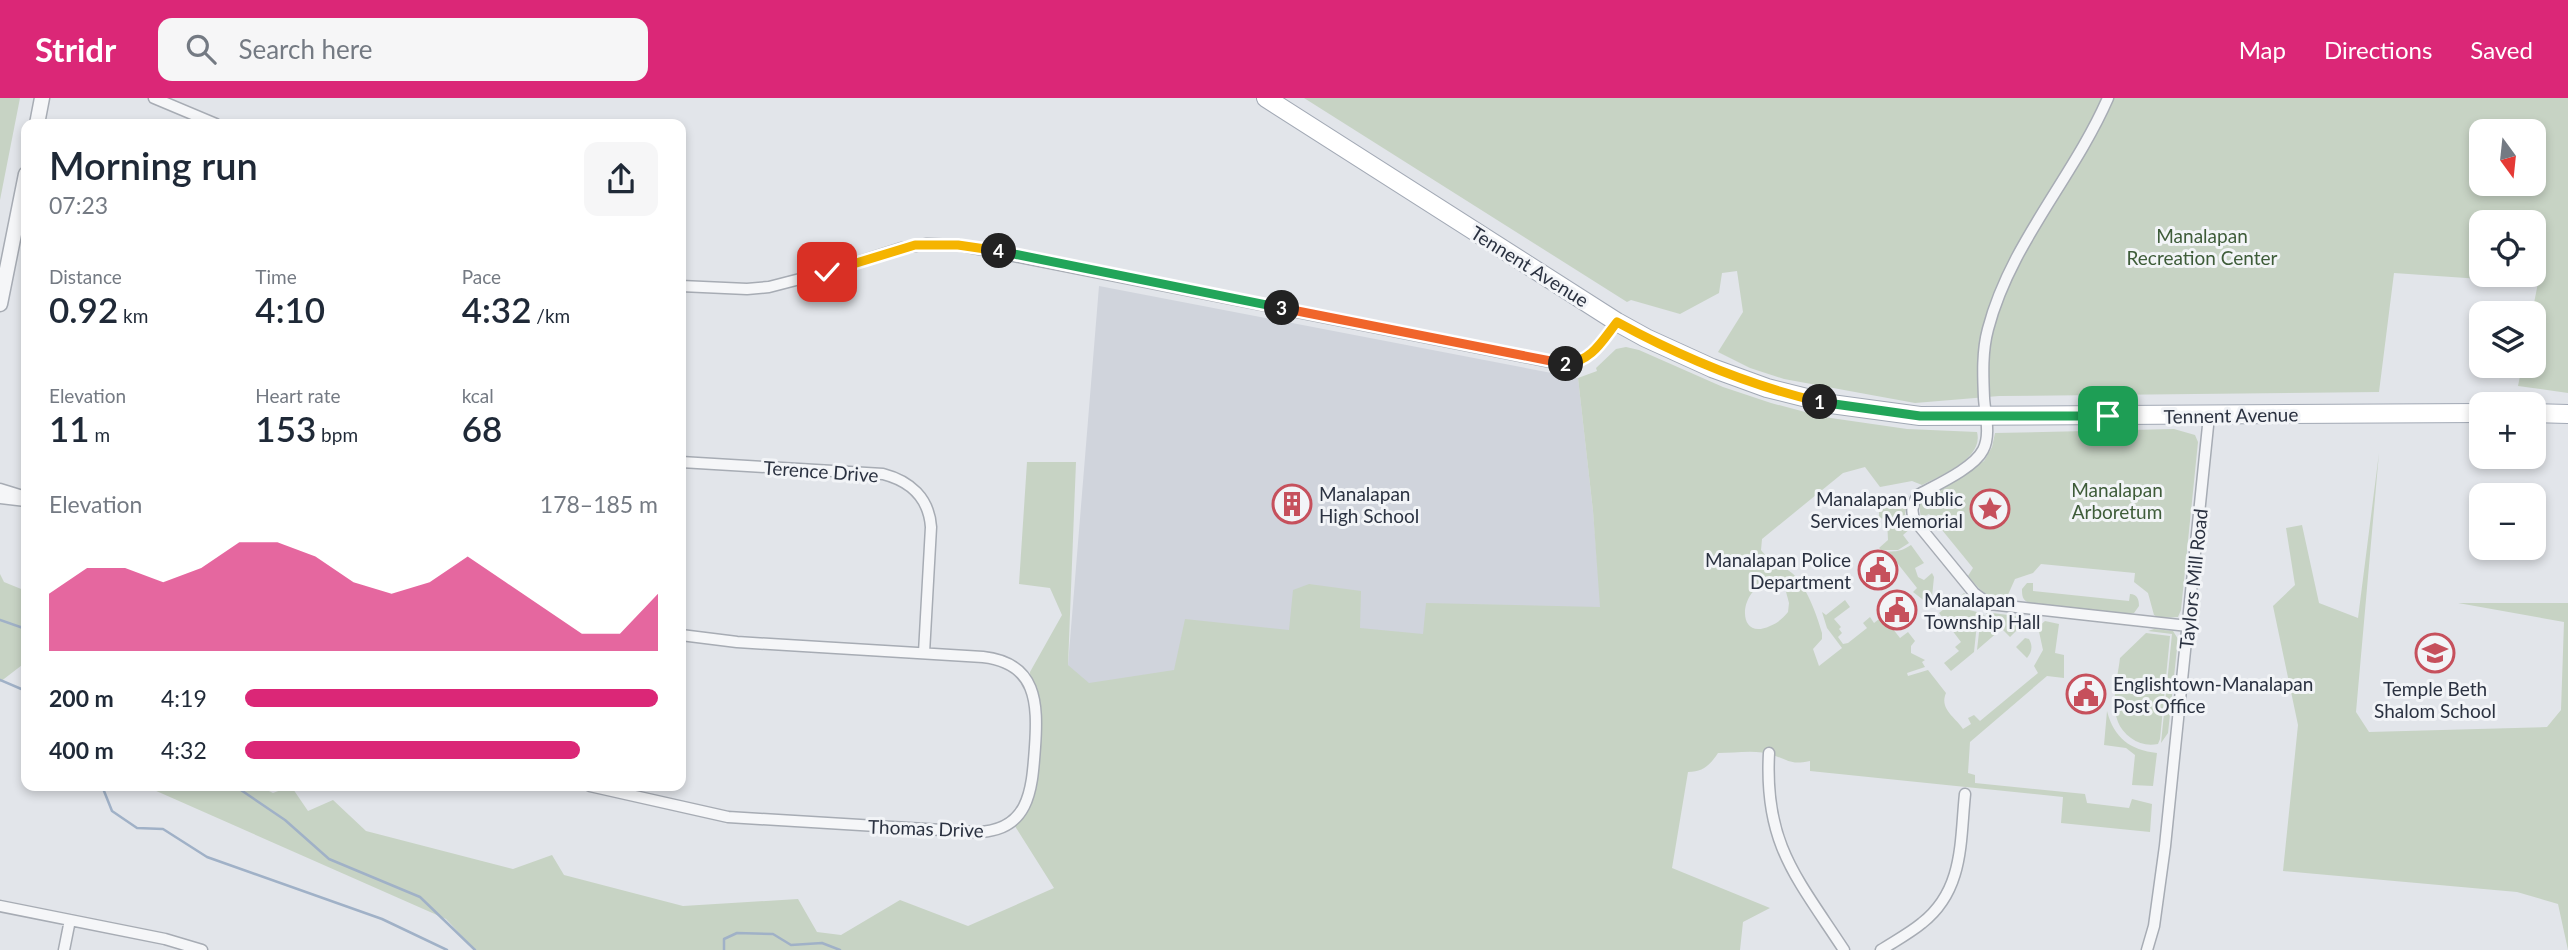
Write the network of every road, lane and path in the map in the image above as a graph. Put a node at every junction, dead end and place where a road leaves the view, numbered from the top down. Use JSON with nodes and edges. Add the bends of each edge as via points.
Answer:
{"nodes":[{"id":1,"x":42,"y":98,"type":"edge"},
{"id":2,"x":154,"y":98,"type":"edge"},
{"id":3,"x":1266,"y":98,"type":"edge"},
{"id":4,"x":2108,"y":98,"type":"edge"},
{"id":5,"x":38,"y":119,"type":"edge"},
{"id":6,"x":204,"y":119,"type":"edge"},
{"id":7,"x":21,"y":199,"type":"edge"},
{"id":8,"x":686,"y":286,"type":"edge"},
{"id":9,"x":0,"y":304,"type":"edge"},
{"id":10,"x":1617,"y":322,"type":"junction"},
{"id":11,"x":2469,"y":413,"type":"edge"},
{"id":12,"x":2546,"y":413,"type":"edge"},
{"id":13,"x":2568,"y":414,"type":"edge"},
{"id":14,"x":2209,"y":416,"type":"junction"},
{"id":15,"x":1986,"y":417,"type":"junction"},
{"id":16,"x":686,"y":462,"type":"edge"},
{"id":17,"x":0,"y":488,"type":"edge"},
{"id":18,"x":21,"y":497,"type":"edge"},
{"id":19,"x":0,"y":498,"type":"edge"},
{"id":20,"x":21,"y":499,"type":"edge"},
{"id":21,"x":2188,"y":626,"type":"junction"},
{"id":22,"x":686,"y":636,"type":"edge"},
{"id":23,"x":924,"y":653,"type":"junction"},
{"id":24,"x":1769,"y":753,"type":"dead end"},
{"id":25,"x":616,"y":791,"type":"edge"},
{"id":26,"x":1965,"y":793,"type":"dead end"},
{"id":27,"x":0,"y":906,"type":"edge"},
{"id":28,"x":70,"y":920,"type":"junction"},
{"id":29,"x":64,"y":950,"type":"edge"},
{"id":30,"x":202,"y":950,"type":"edge"},
{"id":31,"x":1844,"y":950,"type":"edge"},
{"id":32,"x":1881,"y":950,"type":"edge"},
{"id":33,"x":2147,"y":950,"type":"edge"}],
"edges":[{"from":1,"to":5,"type":"street"},
{"from":2,"to":6,"type":"street"},
{"from":3,"to":10,"type":"main road","name":"Tennent Avenue"},
{"from":4,"to":15,"type":"street","via":[[2005,280],[1986,337]]},
{"from":7,"to":9,"type":"street"},
{"from":8,"to":10,"type":"street","via":[[769,287],[902,248],[958,245],[1561,364],[1593,353]]},
{"from":10,"to":15,"type":"main road","name":"Tennent Avenue","via":[[1712,368],[1789,394],[1881,412]]},
{"from":11,"to":14,"type":"main road","name":"Tennent Avenue"},
{"from":12,"to":13,"type":"main road"},
{"from":14,"to":15,"type":"main road","name":"Tennent Avenue"},
{"from":14,"to":21,"type":"street","name":"Taylors Mill Road"},
{"from":15,"to":21,"type":"street","via":[[1986,440],[1980,455],[1918,495],[1912,506],[1914,519],[1973,593],[1994,605]]},
{"from":16,"to":23,"type":"street","name":"Terence Drive","via":[[883,474],[914,488],[931,522]]},
{"from":17,"to":18,"type":"street"},
{"from":19,"to":20,"type":"street"},
{"from":21,"to":33,"type":"street","name":"Taylors Mill Road","via":[[2160,892]]},
{"from":22,"to":23,"type":"street","name":"Thomas Drive"},
{"from":23,"to":25,"type":"street","name":"Thomas Drive","via":[[1006,662],[1033,693],[1032,788],[1022,810],[1001,827],[975,832],[728,817]]},
{"from":24,"to":31,"type":"street","via":[[1769,806],[1780,846]]},
{"from":26,"to":32,"type":"street","via":[[1956,876],[1949,892],[1922,924]]},
{"from":27,"to":28,"type":"street"},
{"from":28,"to":29,"type":"street"},
{"from":28,"to":30,"type":"street"}]}
